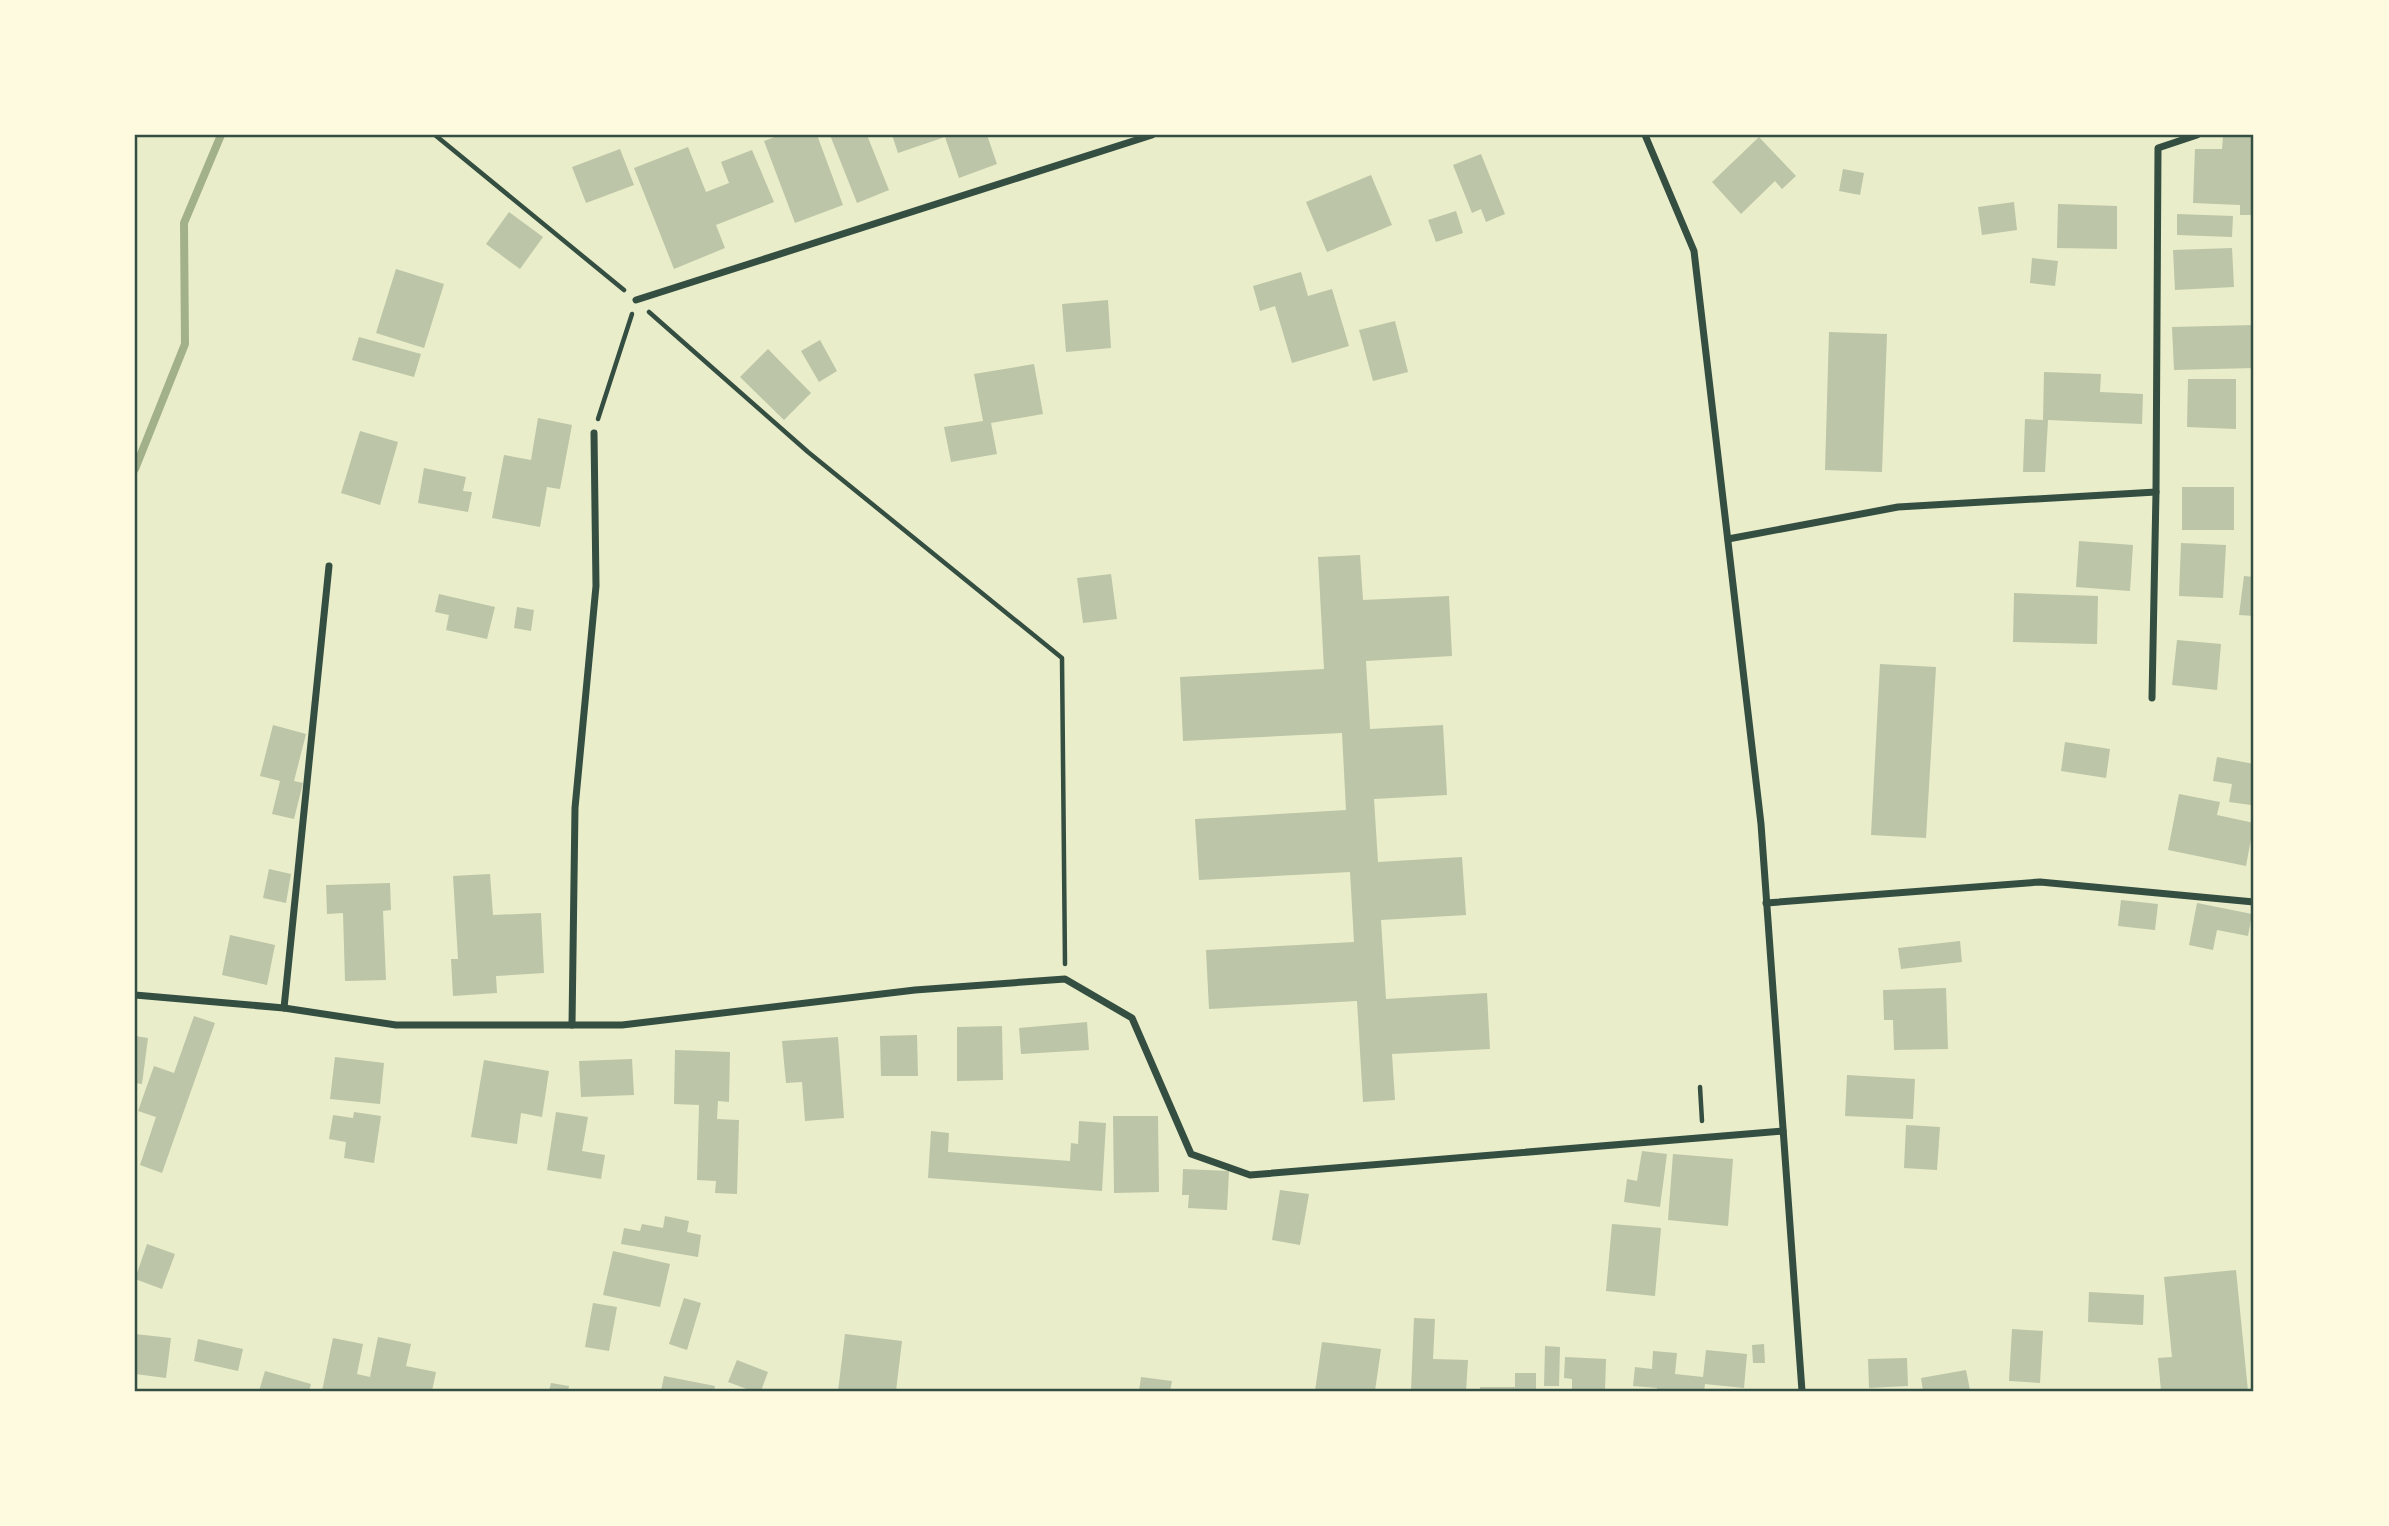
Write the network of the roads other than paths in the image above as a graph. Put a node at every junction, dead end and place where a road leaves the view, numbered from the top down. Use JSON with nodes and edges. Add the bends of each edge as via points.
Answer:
{"nodes":[{"id":1,"x":1152,"y":135,"type":"edge"},
{"id":2,"x":1645,"y":135,"type":"edge"},
{"id":3,"x":2197,"y":135,"type":"edge"},
{"id":4,"x":636,"y":300,"type":"road end"},
{"id":5,"x":594,"y":433,"type":"road end"},
{"id":6,"x":2156,"y":492,"type":"junction"},
{"id":7,"x":1728,"y":539,"type":"junction"},
{"id":8,"x":328,"y":566,"type":"dead end"},
{"id":9,"x":2152,"y":698,"type":"dead end"},
{"id":10,"x":2254,"y":902,"type":"edge"},
{"id":11,"x":1766,"y":903,"type":"junction"},
{"id":12,"x":135,"y":995,"type":"edge"},
{"id":13,"x":284,"y":1009,"type":"junction"},
{"id":14,"x":572,"y":1025,"type":"junction"},
{"id":15,"x":1783,"y":1130,"type":"junction"},
{"id":16,"x":1802,"y":1391,"type":"edge"}],
"edges":[{"from":1,"to":4,"type":"street"},
{"from":2,"to":7,"type":"street","via":[[1694,251]]},
{"from":3,"to":6,"type":"street","via":[[2158,148]]},
{"from":5,"to":14,"type":"street","via":[[596,586],[575,808]]},
{"from":6,"to":7,"type":"street","via":[[1898,507]]},
{"from":6,"to":9,"type":"street"},
{"from":7,"to":11,"type":"street"},
{"from":8,"to":13,"type":"street"},
{"from":10,"to":11,"type":"street","via":[[2040,882]]},
{"from":11,"to":15,"type":"street"},
{"from":12,"to":13,"type":"street"},
{"from":13,"to":14,"type":"street","via":[[396,1024]]},
{"from":14,"to":15,"type":"street","via":[[622,1026],[915,990],[1065,979],[1132,1018],[1191,1154],[1250,1175]]},
{"from":15,"to":16,"type":"street"}]}
